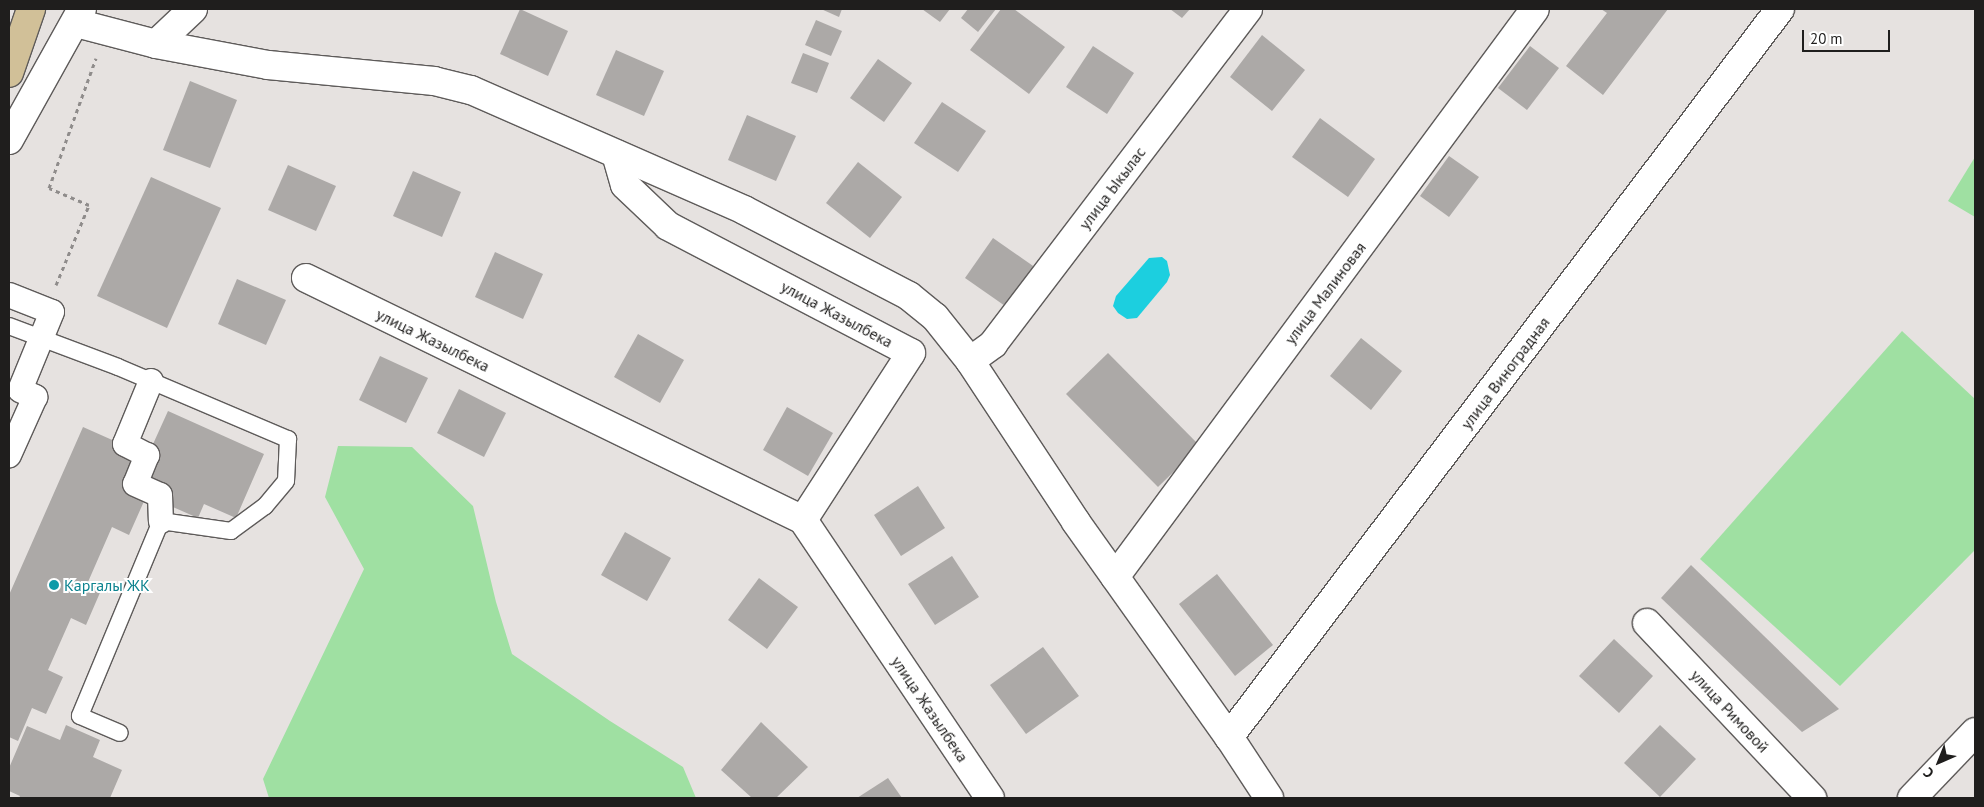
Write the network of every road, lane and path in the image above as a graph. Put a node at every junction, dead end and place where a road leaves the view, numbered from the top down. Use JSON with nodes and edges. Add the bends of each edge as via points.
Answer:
{"nodes":[{"id":1,"x":31,"y":9,"type":"edge"},
{"id":2,"x":193,"y":9,"type":"edge"},
{"id":3,"x":1248,"y":9,"type":"edge"},
{"id":4,"x":1535,"y":9,"type":"edge"},
{"id":5,"x":1780,"y":9,"type":"edge"},
{"id":6,"x":79,"y":16,"type":"edge"},
{"id":7,"x":105,"y":30,"type":"junction"},
{"id":8,"x":156,"y":44,"type":"junction"},
{"id":9,"x":9,"y":73,"type":"edge"},
{"id":10,"x":9,"y":140,"type":"edge"},
{"id":11,"x":616,"y":154,"type":"junction"},
{"id":12,"x":306,"y":278,"type":"dead end"},
{"id":13,"x":54,"y":289,"type":"dead end"},
{"id":14,"x":9,"y":295,"type":"edge"},
{"id":15,"x":9,"y":326,"type":"edge"},
{"id":16,"x":42,"y":338,"type":"junction"},
{"id":17,"x":970,"y":362,"type":"junction"},
{"id":18,"x":151,"y":381,"type":"junction"},
{"id":19,"x":9,"y":455,"type":"edge"},
{"id":20,"x":803,"y":520,"type":"junction"},
{"id":21,"x":161,"y":521,"type":"junction"},
{"id":22,"x":1115,"y":576,"type":"junction"},
{"id":23,"x":1647,"y":623,"type":"dead end"},
{"id":24,"x":1975,"y":732,"type":"edge"},
{"id":25,"x":120,"y":733,"type":"dead end"},
{"id":26,"x":1229,"y":736,"type":"junction"},
{"id":27,"x":990,"y":798,"type":"edge"},
{"id":28,"x":1269,"y":798,"type":"edge"},
{"id":29,"x":1812,"y":798,"type":"edge"},
{"id":30,"x":1912,"y":798,"type":"edge"}],
"edges":[{"from":1,"to":9,"type":"main road"},
{"from":2,"to":8,"type":"street"},
{"from":3,"to":17,"type":"street","name":"улица Ыкылас","via":[[993,344]]},
{"from":4,"to":22,"type":"street","name":"улица Малиновая"},
{"from":5,"to":26,"type":"street","name":"улица Виноградная"},
{"from":6,"to":7,"type":"street"},
{"from":6,"to":10,"type":"street"},
{"from":7,"to":8,"type":"street"},
{"from":7,"to":13,"type":"path","via":[[49,188],[89,205]]},
{"from":8,"to":11,"type":"street","via":[[268,64],[434,81],[471,90]]},
{"from":11,"to":17,"type":"street","via":[[744,210],[909,296],[935,317]]},
{"from":11,"to":20,"type":"street","name":"улица Жазылбека","via":[[625,185],[668,226],[911,352]]},
{"from":12,"to":20,"type":"street","name":"улица Жазылбека"},
{"from":14,"to":16,"type":"street","via":[[52,312]]},
{"from":15,"to":16,"type":"lane"},
{"from":16,"to":18,"type":"lane"},
{"from":16,"to":19,"type":"street","via":[[20,390],[35,398]]},
{"from":17,"to":22,"type":"street"},
{"from":18,"to":21,"type":"street","via":[[125,444],[147,455],[135,484],[160,495]]},
{"from":18,"to":21,"type":"lane","via":[[288,439],[286,481],[265,506],[231,531]]},
{"from":20,"to":27,"type":"street","name":"улица Жазылбека"},
{"from":21,"to":25,"type":"lane","via":[[80,716]]},
{"from":22,"to":26,"type":"street"},
{"from":23,"to":29,"type":"street","name":"улица Римовой"},
{"from":24,"to":30,"type":"street"},
{"from":26,"to":28,"type":"street"}]}
